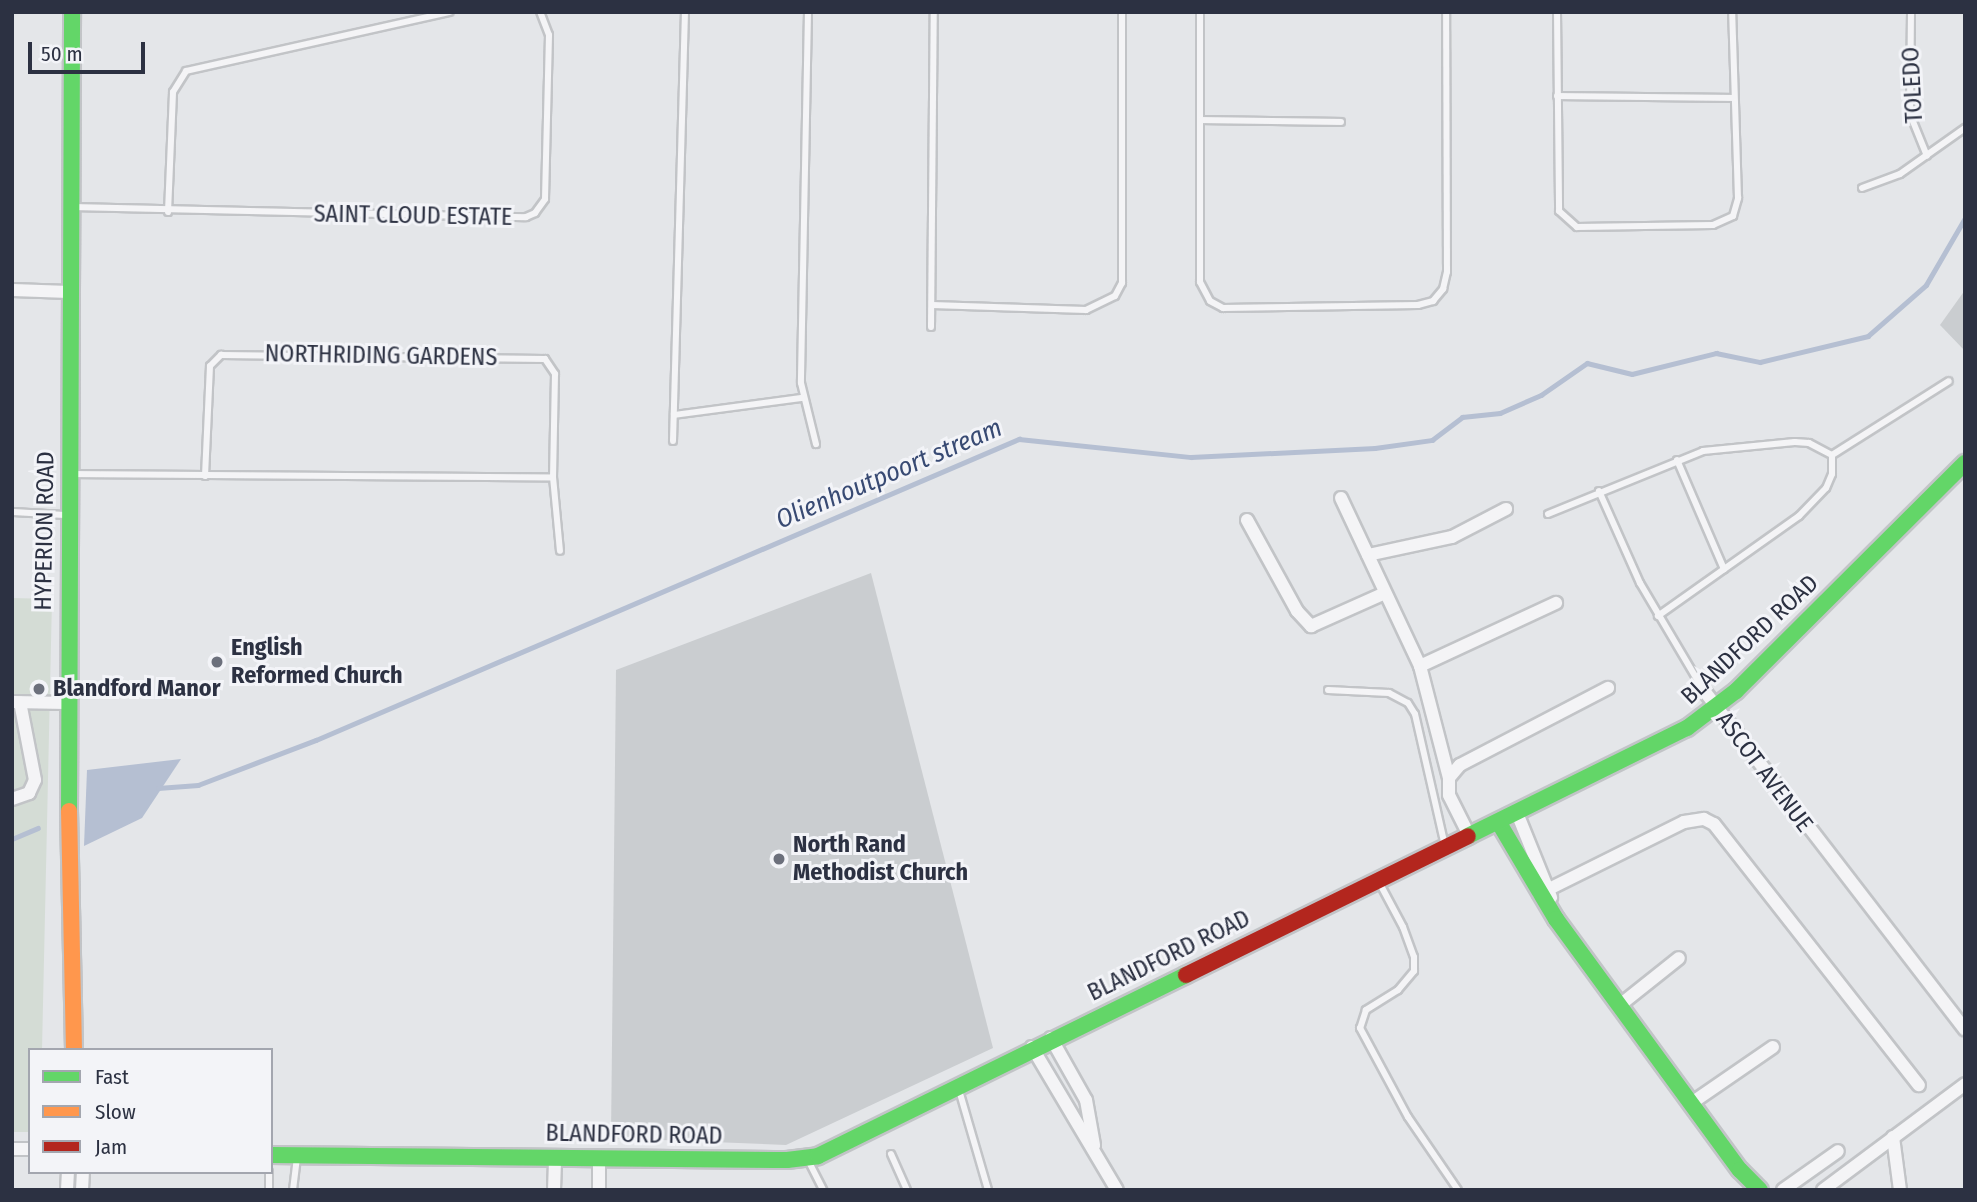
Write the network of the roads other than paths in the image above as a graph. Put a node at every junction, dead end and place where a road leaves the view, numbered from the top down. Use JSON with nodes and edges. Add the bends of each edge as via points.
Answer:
{"nodes":[{"id":1,"x":72,"y":12,"type":"edge"},
{"id":2,"x":449,"y":12,"type":"edge"},
{"id":3,"x":540,"y":12,"type":"edge"},
{"id":4,"x":685,"y":12,"type":"edge"},
{"id":5,"x":808,"y":12,"type":"edge"},
{"id":6,"x":934,"y":12,"type":"edge"},
{"id":7,"x":1122,"y":12,"type":"edge"},
{"id":8,"x":1200,"y":12,"type":"edge"},
{"id":9,"x":1446,"y":12,"type":"edge"},
{"id":10,"x":1557,"y":12,"type":"edge"},
{"id":11,"x":1732,"y":12,"type":"edge"},
{"id":12,"x":1911,"y":12,"type":"edge"},
{"id":13,"x":1558,"y":96,"type":"junction"},
{"id":14,"x":1734,"y":98,"type":"junction"},
{"id":15,"x":1202,"y":120,"type":"junction"},
{"id":16,"x":1341,"y":122,"type":"dead end"},
{"id":17,"x":1965,"y":128,"type":"edge"},
{"id":18,"x":1927,"y":156,"type":"junction"},
{"id":19,"x":1862,"y":188,"type":"dead end"},
{"id":20,"x":70,"y":207,"type":"junction"},
{"id":21,"x":168,"y":212,"type":"junction"},
{"id":22,"x":12,"y":290,"type":"edge"},
{"id":23,"x":70,"y":292,"type":"junction"},
{"id":24,"x":932,"y":305,"type":"junction"},
{"id":25,"x":932,"y":327,"type":"dead end"},
{"id":26,"x":1949,"y":382,"type":"dead end"},
{"id":27,"x":802,"y":398,"type":"junction"},
{"id":28,"x":674,"y":415,"type":"junction"},
{"id":29,"x":673,"y":441,"type":"dead end"},
{"id":30,"x":816,"y":444,"type":"dead end"},
{"id":31,"x":1832,"y":455,"type":"junction"},
{"id":32,"x":1677,"y":460,"type":"junction"},
{"id":33,"x":1965,"y":463,"type":"edge"},
{"id":34,"x":69,"y":474,"type":"junction"},
{"id":35,"x":205,"y":476,"type":"junction"},
{"id":36,"x":553,"y":477,"type":"junction"},
{"id":37,"x":1599,"y":491,"type":"junction"},
{"id":38,"x":1341,"y":498,"type":"dead end"},
{"id":39,"x":1506,"y":509,"type":"dead end"},
{"id":40,"x":12,"y":512,"type":"edge"},
{"id":41,"x":1548,"y":514,"type":"dead end"},
{"id":42,"x":66,"y":515,"type":"junction"},
{"id":43,"x":1247,"y":520,"type":"dead end"},
{"id":44,"x":560,"y":551,"type":"dead end"},
{"id":45,"x":1368,"y":555,"type":"junction"},
{"id":46,"x":1724,"y":569,"type":"junction"},
{"id":47,"x":1385,"y":593,"type":"junction"},
{"id":48,"x":1556,"y":603,"type":"dead end"},
{"id":49,"x":1658,"y":616,"type":"junction"},
{"id":50,"x":1420,"y":666,"type":"junction"},
{"id":51,"x":1608,"y":688,"type":"dead end"},
{"id":52,"x":1702,"y":688,"type":"joint"},
{"id":53,"x":1328,"y":690,"type":"dead end"},
{"id":54,"x":16,"y":702,"type":"edge"},
{"id":55,"x":66,"y":703,"type":"junction"},
{"id":56,"x":1716,"y":709,"type":"junction"},
{"id":57,"x":1449,"y":778,"type":"junction"},
{"id":58,"x":12,"y":799,"type":"edge"},
{"id":59,"x":1517,"y":813,"type":"junction"},
{"id":60,"x":1499,"y":823,"type":"junction"},
{"id":61,"x":1470,"y":837,"type":"junction"},
{"id":62,"x":1445,"y":848,"type":"junction"},
{"id":63,"x":1377,"y":879,"type":"junction"},
{"id":64,"x":1544,"y":891,"type":"junction"},
{"id":65,"x":1679,"y":958,"type":"dead end"},
{"id":66,"x":1620,"y":1005,"type":"junction"},
{"id":67,"x":1965,"y":1030,"type":"edge"},
{"id":68,"x":1051,"y":1038,"type":"junction"},
{"id":69,"x":1032,"y":1047,"type":"junction"},
{"id":70,"x":1773,"y":1047,"type":"dead end"},
{"id":71,"x":74,"y":1048,"type":"edge"},
{"id":72,"x":1965,"y":1084,"type":"edge"},
{"id":73,"x":957,"y":1085,"type":"junction"},
{"id":74,"x":1919,"y":1085,"type":"dead end"},
{"id":75,"x":1693,"y":1102,"type":"junction"},
{"id":76,"x":1893,"y":1137,"type":"junction"},
{"id":77,"x":1094,"y":1149,"type":"junction"},
{"id":78,"x":1838,"y":1151,"type":"dead end"},
{"id":79,"x":891,"y":1154,"type":"dead end"},
{"id":80,"x":273,"y":1155,"type":"edge"},
{"id":81,"x":555,"y":1156,"type":"junction"},
{"id":82,"x":298,"y":1157,"type":"junction"},
{"id":83,"x":599,"y":1158,"type":"junction"},
{"id":84,"x":807,"y":1159,"type":"junction"},
{"id":85,"x":293,"y":1190,"type":"edge"},
{"id":86,"x":554,"y":1190,"type":"edge"},
{"id":87,"x":599,"y":1190,"type":"edge"},
{"id":88,"x":823,"y":1190,"type":"edge"},
{"id":89,"x":907,"y":1190,"type":"edge"},
{"id":90,"x":988,"y":1190,"type":"edge"},
{"id":91,"x":1117,"y":1190,"type":"edge"},
{"id":92,"x":1458,"y":1190,"type":"edge"},
{"id":93,"x":1760,"y":1190,"type":"edge"},
{"id":94,"x":1783,"y":1190,"type":"edge"},
{"id":95,"x":1823,"y":1190,"type":"edge"},
{"id":96,"x":1900,"y":1190,"type":"edge"}],
"edges":[{"from":1,"to":20,"type":"street","name":"HYPERION ROAD"},
{"from":2,"to":21,"type":"lane","via":[[186,71],[173,92]]},
{"from":3,"to":21,"type":"lane","name":"SAINT CLOUD ESTATE","via":[[549,35],[545,199],[535,213],[516,218]]},
{"from":4,"to":28,"type":"lane"},
{"from":5,"to":27,"type":"lane"},
{"from":6,"to":24,"type":"lane"},
{"from":7,"to":24,"type":"lane","via":[[1122,283],[1115,296],[1086,310]]},
{"from":8,"to":15,"type":"lane"},
{"from":9,"to":15,"type":"lane","via":[[1447,272],[1443,289],[1433,301],[1223,308],[1210,301],[1200,282]]},
{"from":10,"to":13,"type":"lane"},
{"from":11,"to":14,"type":"lane"},
{"from":12,"to":18,"type":"lane","name":"TOLEDO","via":[[1910,114]]},
{"from":13,"to":14,"type":"lane"},
{"from":13,"to":14,"type":"lane","via":[[1559,211],[1577,227],[1713,226],[1733,216],[1738,198]]},
{"from":15,"to":16,"type":"lane"},
{"from":17,"to":18,"type":"lane","name":"TOLEDO"},
{"from":18,"to":19,"type":"lane","name":"TOLEDO","via":[[1900,174]]},
{"from":20,"to":21,"type":"lane","name":"SAINT CLOUD ESTATE"},
{"from":20,"to":23,"type":"street","name":"HYPERION ROAD"},
{"from":22,"to":23,"type":"street"},
{"from":23,"to":34,"type":"street","name":"HYPERION ROAD"},
{"from":24,"to":25,"type":"lane"},
{"from":26,"to":31,"type":"lane"},
{"from":27,"to":28,"type":"lane"},
{"from":27,"to":30,"type":"lane"},
{"from":28,"to":29,"type":"lane"},
{"from":31,"to":32,"type":"lane","via":[[1810,443],[1795,442],[1730,447]]},
{"from":31,"to":46,"type":"lane","via":[[1832,474],[1816,500]]},
{"from":32,"to":37,"type":"lane"},
{"from":32,"to":46,"type":"lane"},
{"from":33,"to":56,"type":"street","name":"BLANDFORD ROAD"},
{"from":34,"to":35,"type":"lane"},
{"from":34,"to":42,"type":"street","name":"HYPERION ROAD"},
{"from":35,"to":36,"type":"lane"},
{"from":35,"to":36,"type":"lane","name":"NORTHRIDING GARDENS","via":[[212,361],[226,354],[318,354],[545,359],[555,374]]},
{"from":36,"to":44,"type":"lane","name":"NORTHRIDING GARDENS"},
{"from":37,"to":41,"type":"lane"},
{"from":37,"to":49,"type":"lane","name":"ASCOT AVENUE"},
{"from":38,"to":45,"type":"street"},
{"from":39,"to":45,"type":"street","via":[[1452,537]]},
{"from":40,"to":42,"type":"lane"},
{"from":42,"to":55,"type":"street","name":"HYPERION ROAD"},
{"from":43,"to":47,"type":"street","via":[[1297,611],[1311,625]]},
{"from":45,"to":47,"type":"street"},
{"from":46,"to":49,"type":"lane"},
{"from":47,"to":50,"type":"street"},
{"from":48,"to":50,"type":"street"},
{"from":49,"to":52,"type":"lane","name":"ASCOT AVENUE"},
{"from":50,"to":57,"type":"street"},
{"from":51,"to":57,"type":"street","via":[[1460,765]]},
{"from":52,"to":56,"type":"street","name":"ASCOT AVENUE"},
{"from":53,"to":62,"type":"lane","via":[[1389,693],[1408,703],[1415,715]]},
{"from":54,"to":55,"type":"street"},
{"from":54,"to":58,"type":"street","via":[[35,780],[29,793]]},
{"from":55,"to":71,"type":"street","name":"HYPERION ROAD"},
{"from":56,"to":59,"type":"street","name":"BLANDFORD ROAD","via":[[1658,744]]},
{"from":56,"to":67,"type":"street","name":"ASCOT AVENUE"},
{"from":57,"to":61,"type":"street","via":[[1449,795]]},
{"from":59,"to":60,"type":"street","name":"BLANDFORD ROAD"},
{"from":59,"to":64,"type":"street"},
{"from":60,"to":61,"type":"street","name":"BLANDFORD ROAD"},
{"from":60,"to":64,"type":"street"},
{"from":61,"to":62,"type":"street","name":"BLANDFORD ROAD"},
{"from":62,"to":63,"type":"street","name":"BLANDFORD ROAD"},
{"from":63,"to":68,"type":"street","name":"BLANDFORD ROAD"},
{"from":63,"to":92,"type":"lane","via":[[1403,927],[1414,971],[1398,990],[1366,1010],[1360,1027],[1408,1117]]},
{"from":64,"to":66,"type":"street","via":[[1556,919]]},
{"from":64,"to":74,"type":"street","via":[[1684,822],[1704,819],[1714,824]]},
{"from":65,"to":66,"type":"street"},
{"from":66,"to":75,"type":"street"},
{"from":68,"to":69,"type":"street","name":"BLANDFORD ROAD"},
{"from":68,"to":77,"type":"street","via":[[1086,1100]]},
{"from":69,"to":73,"type":"street","name":"BLANDFORD ROAD"},
{"from":69,"to":77,"type":"street"},
{"from":70,"to":75,"type":"street"},
{"from":72,"to":76,"type":"street"},
{"from":73,"to":84,"type":"street","name":"BLANDFORD ROAD"},
{"from":73,"to":90,"type":"lane"},
{"from":75,"to":93,"type":"street","via":[[1740,1170]]},
{"from":76,"to":95,"type":"street"},
{"from":76,"to":96,"type":"street"},
{"from":77,"to":91,"type":"street"},
{"from":78,"to":94,"type":"street"},
{"from":79,"to":89,"type":"lane"},
{"from":80,"to":82,"type":"street","name":"BLANDFORD ROAD"},
{"from":81,"to":82,"type":"street","name":"BLANDFORD ROAD"},
{"from":81,"to":83,"type":"street","name":"BLANDFORD ROAD"},
{"from":81,"to":86,"type":"street"},
{"from":82,"to":85,"type":"lane"},
{"from":83,"to":84,"type":"street","name":"BLANDFORD ROAD"},
{"from":83,"to":87,"type":"street"},
{"from":84,"to":88,"type":"lane"}]}
